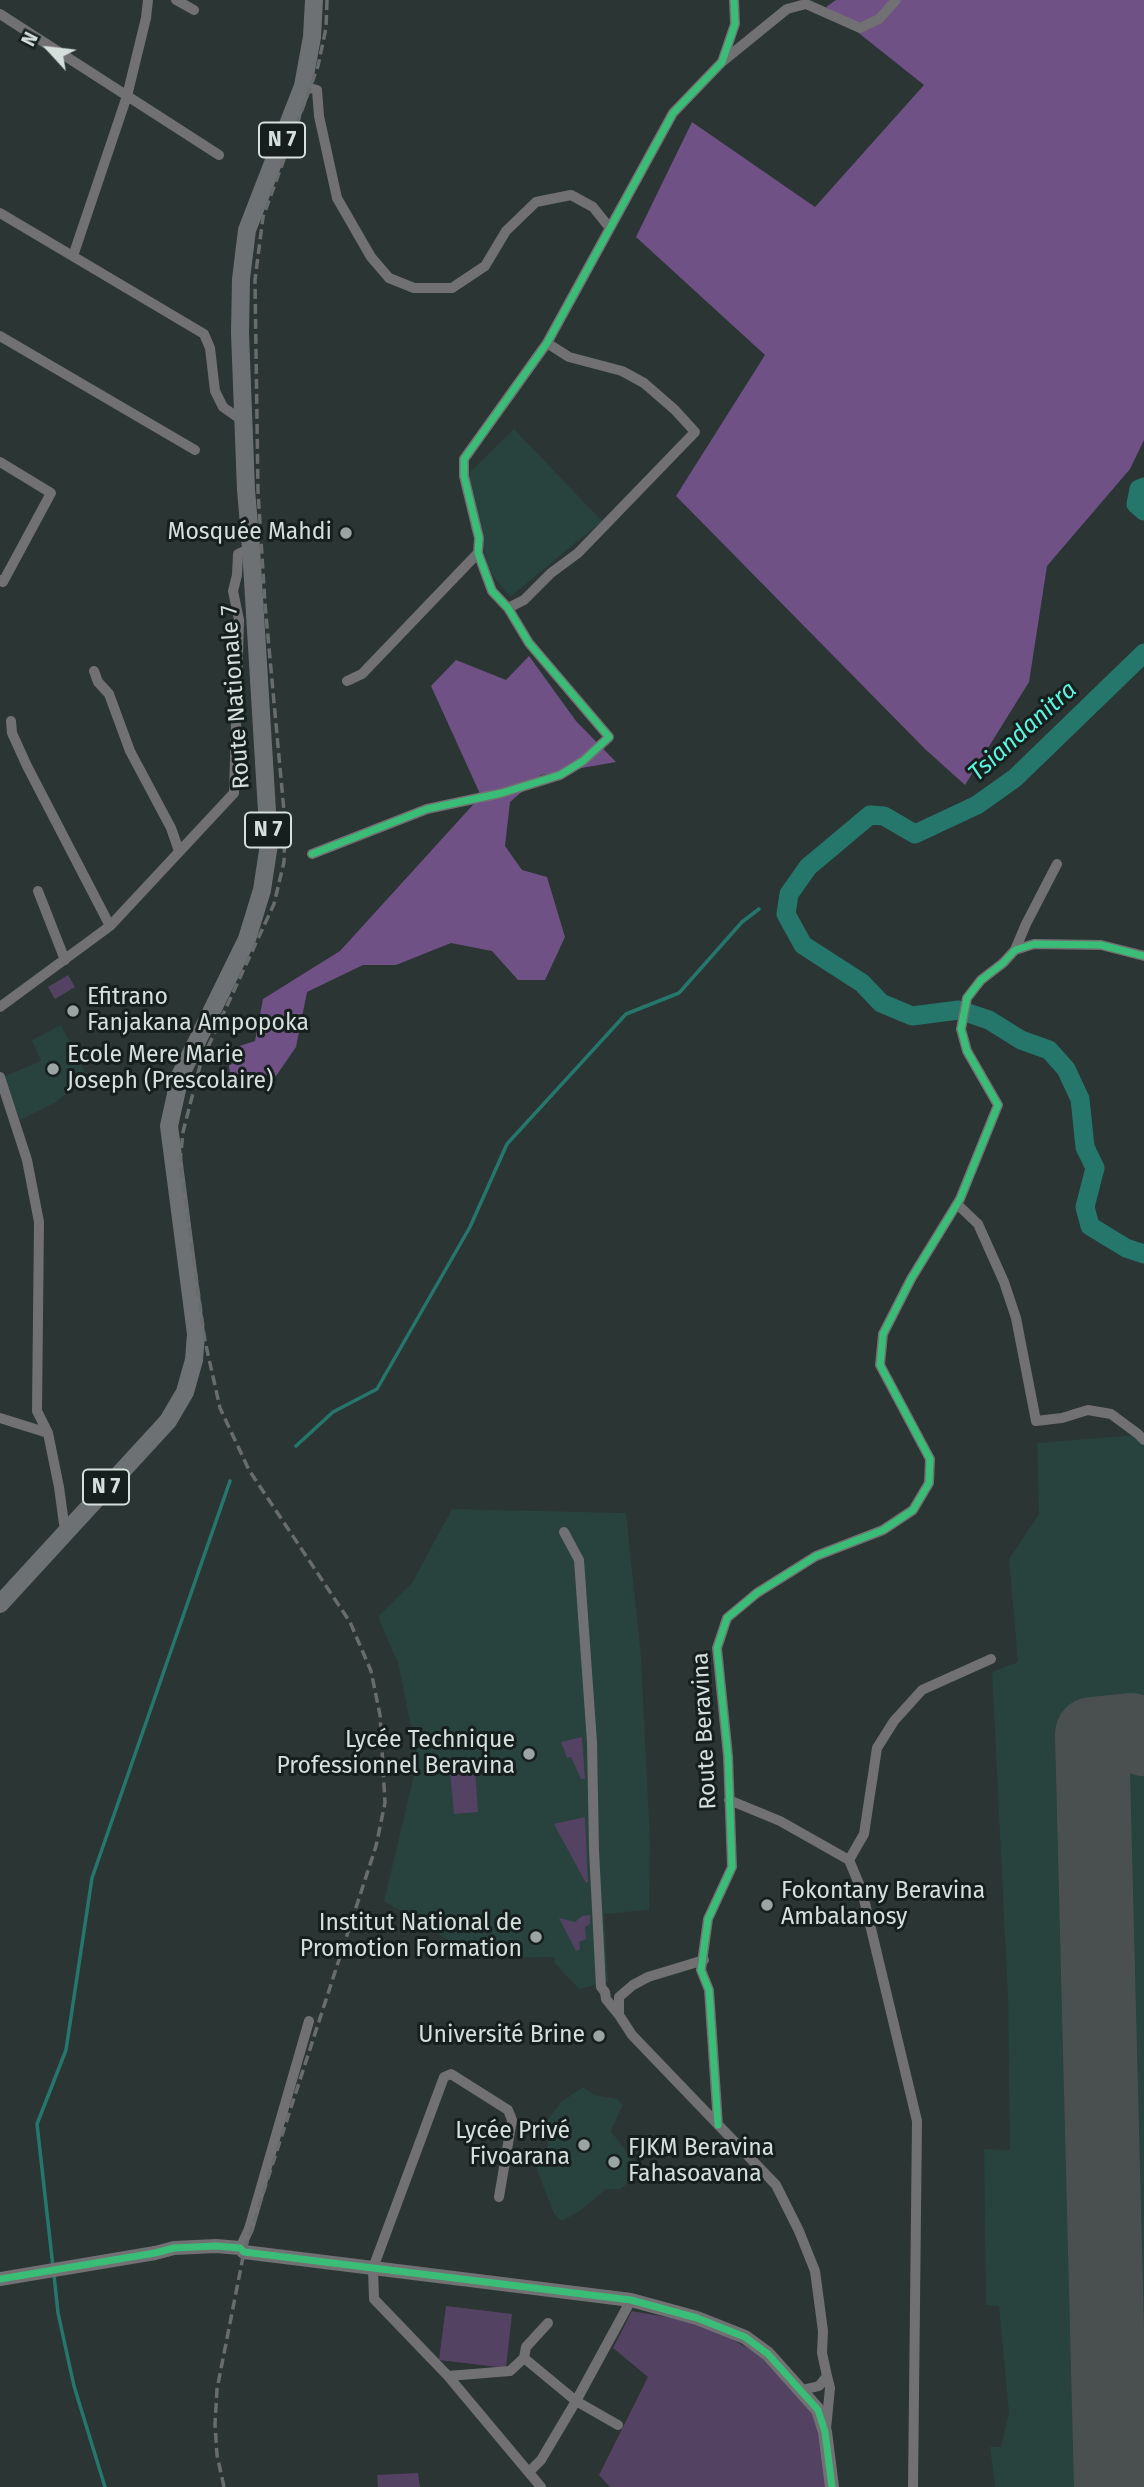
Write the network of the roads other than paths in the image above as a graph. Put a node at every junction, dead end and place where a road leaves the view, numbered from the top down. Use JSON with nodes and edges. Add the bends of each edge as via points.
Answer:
{"nodes":[{"id":1,"x":148,"y":0,"type":"edge"},
{"id":2,"x":176,"y":0,"type":"edge"},
{"id":3,"x":314,"y":0,"type":"edge"},
{"id":4,"x":734,"y":0,"type":"edge"},
{"id":5,"x":896,"y":0,"type":"edge"},
{"id":6,"x":194,"y":10,"type":"dead end"},
{"id":7,"x":0,"y":14,"type":"edge"},
{"id":8,"x":722,"y":62,"type":"junction"},
{"id":9,"x":303,"y":86,"type":"junction"},
{"id":10,"x":127,"y":96,"type":"junction"},
{"id":11,"x":219,"y":155,"type":"dead end"},
{"id":12,"x":0,"y":213,"type":"edge"},
{"id":13,"x":609,"y":228,"type":"junction"},
{"id":14,"x":73,"y":256,"type":"junction"},
{"id":15,"x":0,"y":336,"type":"edge"},
{"id":16,"x":547,"y":343,"type":"junction"},
{"id":17,"x":243,"y":421,"type":"junction"},
{"id":18,"x":195,"y":450,"type":"dead end"},
{"id":19,"x":0,"y":462,"type":"edge"},
{"id":20,"x":251,"y":548,"type":"junction"},
{"id":21,"x":478,"y":554,"type":"junction"},
{"id":22,"x":0,"y":580,"type":"edge"},
{"id":23,"x":508,"y":608,"type":"junction"},
{"id":24,"x":94,"y":671,"type":"dead end"},
{"id":25,"x":347,"y":681,"type":"dead end"},
{"id":26,"x":11,"y":721,"type":"dead end"},
{"id":27,"x":179,"y":851,"type":"junction"},
{"id":28,"x":312,"y":854,"type":"dead end"},
{"id":29,"x":1057,"y":864,"type":"dead end"},
{"id":30,"x":38,"y":891,"type":"dead end"},
{"id":31,"x":110,"y":926,"type":"junction"},
{"id":32,"x":1015,"y":950,"type":"junction"},
{"id":33,"x":1144,"y":956,"type":"edge"},
{"id":34,"x":65,"y":960,"type":"junction"},
{"id":35,"x":0,"y":1007,"type":"edge"},
{"id":36,"x":0,"y":1077,"type":"edge"},
{"id":37,"x":957,"y":1204,"type":"junction"},
{"id":38,"x":0,"y":1418,"type":"edge"},
{"id":39,"x":48,"y":1433,"type":"junction"},
{"id":40,"x":1144,"y":1440,"type":"edge"},
{"id":41,"x":65,"y":1531,"type":"junction"},
{"id":42,"x":564,"y":1532,"type":"dead end"},
{"id":43,"x":0,"y":1604,"type":"edge"},
{"id":44,"x":991,"y":1659,"type":"dead end"},
{"id":45,"x":729,"y":1800,"type":"junction"},
{"id":46,"x":849,"y":1860,"type":"junction"},
{"id":47,"x":704,"y":1960,"type":"junction"},
{"id":48,"x":619,"y":2015,"type":"junction"},
{"id":49,"x":309,"y":2021,"type":"dead end"},
{"id":50,"x":718,"y":2125,"type":"junction"},
{"id":51,"x":499,"y":2197,"type":"dead end"},
{"id":52,"x":240,"y":2248,"type":"junction"},
{"id":53,"x":373,"y":2268,"type":"junction"},
{"id":54,"x":0,"y":2278,"type":"edge"},
{"id":55,"x":631,"y":2300,"type":"junction"},
{"id":56,"x":548,"y":2323,"type":"dead end"},
{"id":57,"x":524,"y":2358,"type":"junction"},
{"id":58,"x":448,"y":2376,"type":"junction"},
{"id":59,"x":827,"y":2376,"type":"junction"},
{"id":60,"x":802,"y":2390,"type":"junction"},
{"id":61,"x":576,"y":2401,"type":"junction"},
{"id":62,"x":618,"y":2425,"type":"dead end"},
{"id":63,"x":825,"y":2432,"type":"junction"},
{"id":64,"x":529,"y":2472,"type":"junction"},
{"id":65,"x":541,"y":2487,"type":"edge"},
{"id":66,"x":832,"y":2487,"type":"edge"},
{"id":67,"x":914,"y":2487,"type":"edge"}],
"edges":[{"from":1,"to":10,"type":"street"},
{"from":2,"to":6,"type":"street"},
{"from":3,"to":9,"type":"main road","name":"Route Nationale 7","number":"N 7"},
{"from":4,"to":8,"type":"street","via":[[735,24]]},
{"from":5,"to":8,"type":"street","via":[[879,19],[860,28],[806,4],[787,9]]},
{"from":7,"to":10,"type":"street"},
{"from":8,"to":13,"type":"street","via":[[673,113]]},
{"from":9,"to":13,"type":"street","via":[[317,90],[337,198],[371,257],[389,278],[414,288],[453,288],[485,267],[506,232],[536,202],[571,195],[593,208]]},
{"from":9,"to":17,"type":"main road","name":"Route Nationale 7","number":"N 7","via":[[247,230],[241,279]]},
{"from":10,"to":11,"type":"street"},
{"from":10,"to":14,"type":"street"},
{"from":12,"to":14,"type":"street"},
{"from":13,"to":16,"type":"street"},
{"from":14,"to":17,"type":"street","via":[[204,334],[215,391],[223,407]]},
{"from":15,"to":18,"type":"street"},
{"from":16,"to":21,"type":"street","via":[[464,459]]},
{"from":16,"to":23,"type":"street","via":[[569,357],[622,371],[644,383],[695,432],[578,553],[524,600]]},
{"from":17,"to":20,"type":"main road","name":"Route Nationale 7","number":"N 7"},
{"from":19,"to":22,"type":"street","via":[[51,493],[3,582]]},
{"from":20,"to":27,"type":"street","via":[[237,554],[233,591],[239,620],[234,793]]},
{"from":20,"to":41,"type":"main road","name":"Route Nationale 7","number":"N 7","via":[[269,844],[262,890],[247,939],[180,1076],[169,1126],[196,1334],[194,1360],[185,1392],[168,1421]]},
{"from":21,"to":23,"type":"street","via":[[492,592]]},
{"from":21,"to":25,"type":"street","via":[[362,674]]},
{"from":23,"to":28,"type":"street","via":[[529,643],[608,737],[561,775],[427,809]]},
{"from":24,"to":27,"type":"street","via":[[109,694],[130,751]]},
{"from":26,"to":31,"type":"street","via":[[27,766]]},
{"from":27,"to":31,"type":"street"},
{"from":29,"to":32,"type":"street"},
{"from":30,"to":34,"type":"street"},
{"from":31,"to":34,"type":"street"},
{"from":32,"to":33,"type":"street","via":[[1034,944],[1101,945]]},
{"from":32,"to":37,"type":"street","name":"Route Beravina","via":[[967,998],[961,1029],[967,1051],[998,1105]]},
{"from":34,"to":35,"type":"street"},
{"from":36,"to":39,"type":"street","via":[[27,1160],[39,1222],[37,1411]]},
{"from":37,"to":40,"type":"street","via":[[978,1224],[1004,1282],[1016,1318],[1036,1421],[1088,1409],[1111,1414]]},
{"from":37,"to":45,"type":"street","name":"Route Beravina","via":[[883,1334],[880,1365],[930,1459],[929,1483],[913,1510],[902,1518],[816,1556],[727,1618],[717,1648]]},
{"from":38,"to":39,"type":"street"},
{"from":39,"to":41,"type":"street"},
{"from":41,"to":43,"type":"main road","name":"Route Nationale 7","number":"N 7"},
{"from":42,"to":48,"type":"street","via":[[579,1560],[592,1742],[601,1987]]},
{"from":44,"to":46,"type":"street","via":[[922,1690],[894,1721],[877,1748],[864,1834]]},
{"from":45,"to":46,"type":"street","via":[[780,1821]]},
{"from":45,"to":47,"type":"street","name":"Route Beravina","via":[[732,1867],[708,1919]]},
{"from":46,"to":67,"type":"street","via":[[862,1891],[917,2121]]},
{"from":47,"to":48,"type":"street","via":[[633,1986],[619,1997]]},
{"from":47,"to":50,"type":"street","name":"Route Beravina","via":[[701,1970],[709,1990]]},
{"from":48,"to":50,"type":"street","via":[[632,2035]]},
{"from":49,"to":52,"type":"street"},
{"from":50,"to":59,"type":"street","via":[[776,2185],[799,2231],[815,2271]]},
{"from":51,"to":53,"type":"street","via":[[512,2120],[508,2110],[451,2074],[444,2077]]},
{"from":52,"to":53,"type":"street"},
{"from":52,"to":54,"type":"street","via":[[174,2248]]},
{"from":53,"to":55,"type":"street"},
{"from":53,"to":58,"type":"street","via":[[374,2299]]},
{"from":55,"to":60,"type":"street","via":[[745,2337]]},
{"from":55,"to":61,"type":"street"},
{"from":56,"to":57,"type":"street","via":[[526,2347]]},
{"from":57,"to":58,"type":"street","via":[[510,2371]]},
{"from":57,"to":61,"type":"street"},
{"from":58,"to":64,"type":"street"},
{"from":59,"to":60,"type":"street","via":[[819,2386]]},
{"from":59,"to":63,"type":"street"},
{"from":60,"to":63,"type":"street","via":[[818,2410]]},
{"from":61,"to":62,"type":"street"},
{"from":61,"to":64,"type":"street"},
{"from":63,"to":66,"type":"street"},
{"from":64,"to":65,"type":"street"}]}
